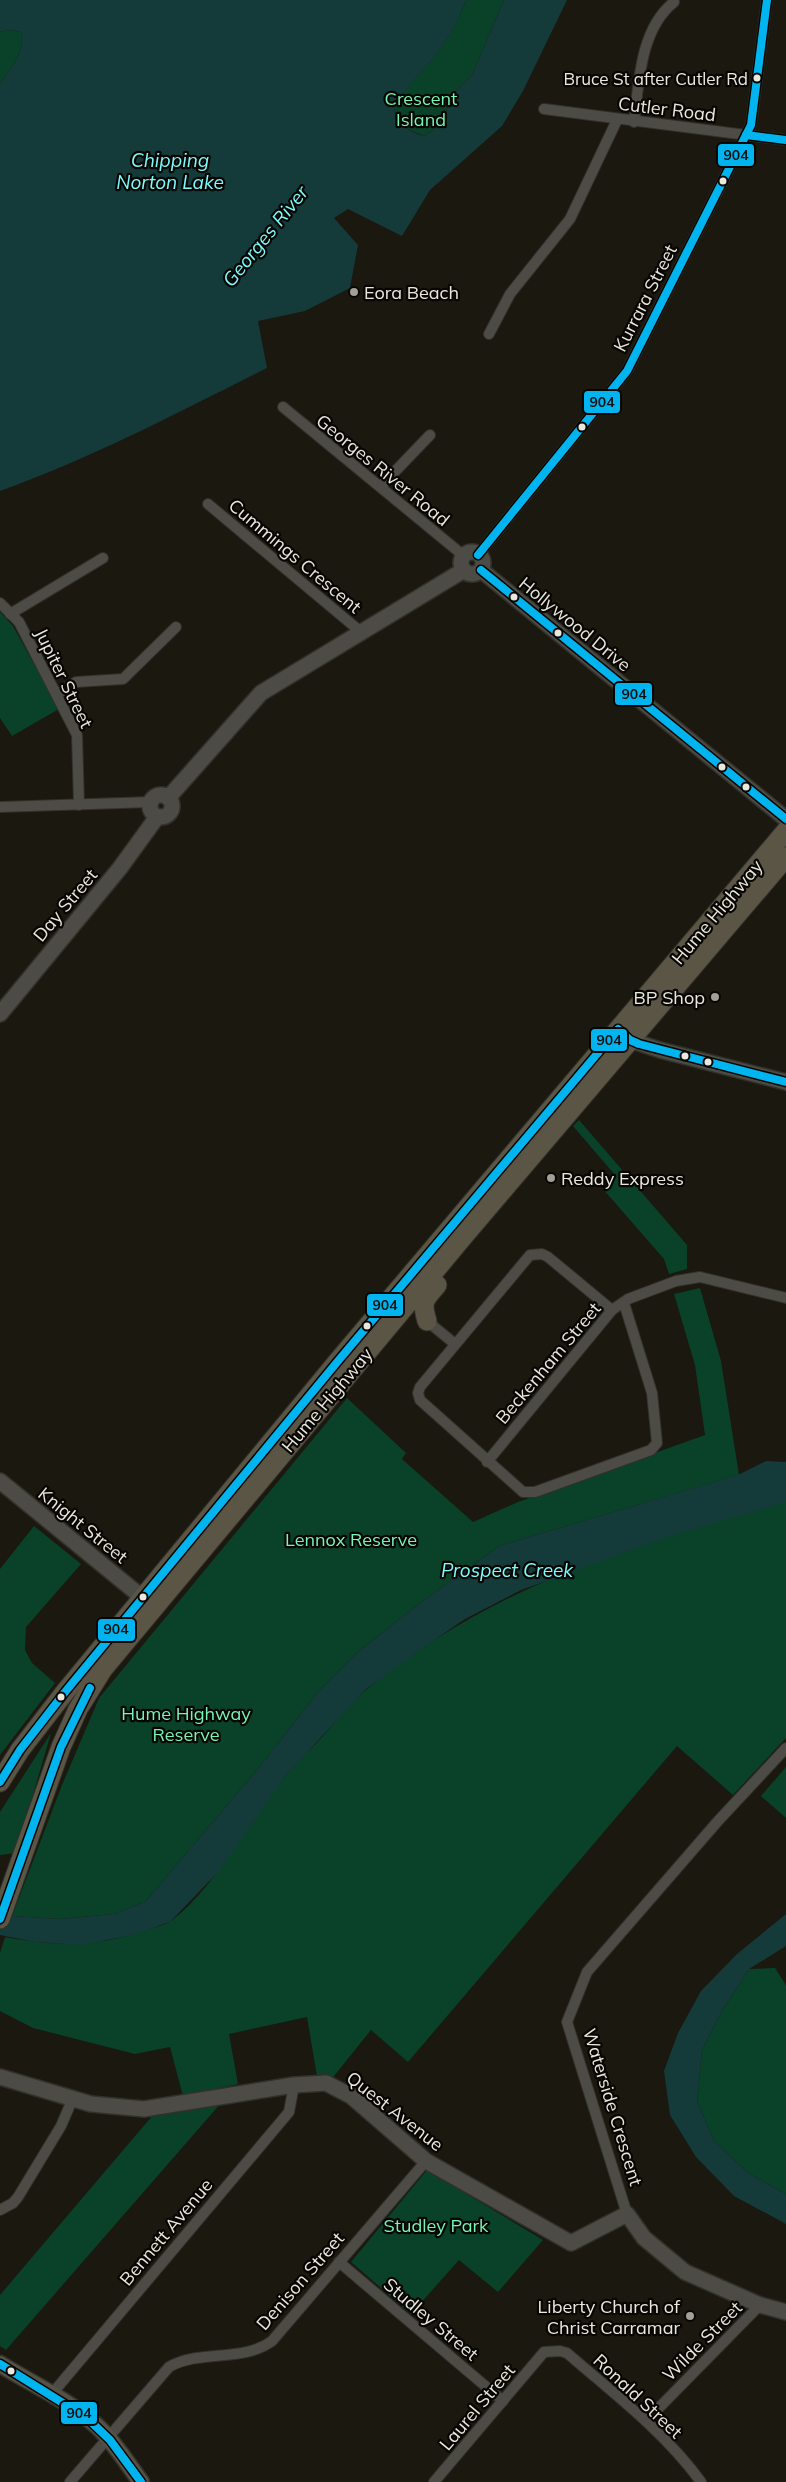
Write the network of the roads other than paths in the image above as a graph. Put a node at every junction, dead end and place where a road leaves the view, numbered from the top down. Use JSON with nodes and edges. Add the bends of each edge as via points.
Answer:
{"nodes":[{"id":1,"x":767,"y":0,"type":"edge"},
{"id":2,"x":674,"y":2,"type":"dead end"},
{"id":3,"x":544,"y":109,"type":"dead end"},
{"id":4,"x":618,"y":120,"type":"junction"},
{"id":5,"x":634,"y":122,"type":"junction"},
{"id":6,"x":746,"y":135,"type":"junction"},
{"id":7,"x":786,"y":140,"type":"edge"},
{"id":8,"x":489,"y":334,"type":"dead end"},
{"id":9,"x":282,"y":407,"type":"dead end"},
{"id":10,"x":430,"y":435,"type":"dead end"},
{"id":11,"x":381,"y":486,"type":"junction"},
{"id":12,"x":208,"y":504,"type":"dead end"},
{"id":13,"x":103,"y":558,"type":"dead end"},
{"id":14,"x":472,"y":563,"type":"junction"},
{"id":15,"x":0,"y":604,"type":"edge"},
{"id":16,"x":10,"y":614,"type":"junction"},
{"id":17,"x":176,"y":627,"type":"dead end"},
{"id":18,"x":361,"y":632,"type":"junction"},
{"id":19,"x":57,"y":694,"type":"junction"},
{"id":20,"x":168,"y":798,"type":"junction"},
{"id":21,"x":151,"y":802,"type":"junction"},
{"id":22,"x":79,"y":805,"type":"junction"},
{"id":23,"x":0,"y":807,"type":"edge"},
{"id":24,"x":158,"y":817,"type":"junction"},
{"id":25,"x":786,"y":819,"type":"edge"},
{"id":26,"x":786,"y":831,"type":"edge"},
{"id":27,"x":786,"y":857,"type":"edge"},
{"id":28,"x":0,"y":1014,"type":"edge"},
{"id":29,"x":624,"y":1035,"type":"junction"},
{"id":30,"x":786,"y":1082,"type":"edge"},
{"id":31,"x":463,"y":1237,"type":"junction"},
{"id":32,"x":786,"y":1298,"type":"edge"},
{"id":33,"x":624,"y":1303,"type":"junction"},
{"id":34,"x":612,"y":1310,"type":"junction"},
{"id":35,"x":395,"y":1318,"type":"junction"},
{"id":36,"x":427,"y":1321,"type":"junction"},
{"id":37,"x":455,"y":1344,"type":"junction"},
{"id":38,"x":487,"y":1462,"type":"junction"},
{"id":39,"x":0,"y":1481,"type":"edge"},
{"id":40,"x":143,"y":1598,"type":"junction"},
{"id":41,"x":786,"y":1748,"type":"edge"},
{"id":42,"x":0,"y":1782,"type":"edge"},
{"id":43,"x":0,"y":1919,"type":"edge"},
{"id":44,"x":0,"y":2077,"type":"edge"},
{"id":45,"x":294,"y":2085,"type":"junction"},
{"id":46,"x":72,"y":2098,"type":"junction"},
{"id":47,"x":426,"y":2161,"type":"junction"},
{"id":48,"x":0,"y":2210,"type":"edge"},
{"id":49,"x":627,"y":2214,"type":"junction"},
{"id":50,"x":339,"y":2262,"type":"junction"},
{"id":51,"x":760,"y":2304,"type":"junction"},
{"id":52,"x":786,"y":2312,"type":"edge"},
{"id":53,"x":544,"y":2352,"type":"joint"},
{"id":54,"x":0,"y":2364,"type":"edge"},
{"id":55,"x":50,"y":2395,"type":"junction"},
{"id":56,"x":503,"y":2401,"type":"junction"},
{"id":57,"x":646,"y":2421,"type":"junction"},
{"id":58,"x":108,"y":2438,"type":"junction"},
{"id":59,"x":70,"y":2482,"type":"edge"},
{"id":60,"x":141,"y":2482,"type":"edge"},
{"id":61,"x":434,"y":2482,"type":"edge"},
{"id":62,"x":701,"y":2482,"type":"edge"}],
"edges":[{"from":1,"to":6,"type":"street","name":"Kurrara Street","via":[[751,125]]},
{"from":2,"to":5,"type":"street","via":[[658,20],[645,51]]},
{"from":3,"to":4,"type":"street","name":"Cutler Road"},
{"from":4,"to":5,"type":"street","name":"Cutler Road"},
{"from":4,"to":8,"type":"street","via":[[570,219],[510,294]]},
{"from":5,"to":6,"type":"street","name":"Cutler Road"},
{"from":6,"to":7,"type":"street","name":"Cutler Road"},
{"from":6,"to":14,"type":"street","name":"Kurrara Street","via":[[627,371]]},
{"from":9,"to":11,"type":"street","name":"Georges River Road"},
{"from":10,"to":11,"type":"street"},
{"from":11,"to":14,"type":"street","name":"Georges River Road"},
{"from":12,"to":18,"type":"street","name":"Cummings Crescent"},
{"from":13,"to":16,"type":"street"},
{"from":14,"to":18,"type":"street"},
{"from":14,"to":25,"type":"street","name":"Hollywood Drive"},
{"from":15,"to":16,"type":"street","name":"Jupiter Street"},
{"from":16,"to":19,"type":"street","name":"Jupiter Street","via":[[19,622]]},
{"from":17,"to":19,"type":"street","via":[[123,679],[76,682]]},
{"from":18,"to":20,"type":"street","via":[[261,693]]},
{"from":19,"to":22,"type":"street","name":"Jupiter Street","via":[[77,735]]},
{"from":20,"to":21,"type":"street","via":[[159,796]]},
{"from":20,"to":24,"type":"street","via":[[172,804],[171,812],[165,817]]},
{"from":21,"to":22,"type":"street"},
{"from":21,"to":24,"type":"street","via":[[152,813]]},
{"from":22,"to":23,"type":"street"},
{"from":24,"to":28,"type":"street","name":"Day Street"},
{"from":26,"to":29,"type":"highway","name":"Hume Highway"},
{"from":27,"to":29,"type":"highway","name":"Hume Highway"},
{"from":29,"to":30,"type":"street","via":[[660,1050]]},
{"from":29,"to":31,"type":"highway","name":"Hume Highway"},
{"from":29,"to":40,"type":"highway","name":"Hume Highway","via":[[345,1353]]},
{"from":31,"to":35,"type":"highway","name":"Hume Highway"},
{"from":31,"to":36,"type":"highway","via":[[454,1264],[424,1301]]},
{"from":32,"to":33,"type":"street","name":"Beckenham Street","via":[[700,1277],[676,1281]]},
{"from":33,"to":34,"type":"street","name":"Beckenham Street"},
{"from":33,"to":38,"type":"street","via":[[652,1393],[658,1443],[650,1450],[535,1492],[516,1488]]},
{"from":34,"to":37,"type":"street","via":[[548,1257],[530,1254]]},
{"from":34,"to":38,"type":"street","name":"Beckenham Street"},
{"from":35,"to":36,"type":"highway","via":[[410,1316]]},
{"from":35,"to":43,"type":"highway","name":"Hume Highway","via":[[90,1688],[61,1747]]},
{"from":36,"to":37,"type":"street"},
{"from":37,"to":38,"type":"street","via":[[420,1387],[420,1400]]},
{"from":39,"to":40,"type":"street","name":"Knight Street"},
{"from":40,"to":42,"type":"highway","name":"Hume Highway","via":[[41,1722]]},
{"from":41,"to":49,"type":"street","name":"Waterside Crescent","via":[[587,1972],[567,2022]]},
{"from":44,"to":46,"type":"street","name":"Quest Avenue"},
{"from":45,"to":46,"type":"street","name":"Quest Avenue","via":[[144,2110],[91,2104]]},
{"from":45,"to":47,"type":"street","name":"Quest Avenue","via":[[326,2083],[351,2096]]},
{"from":45,"to":55,"type":"street","name":"Bennett Avenue","via":[[289,2112]]},
{"from":46,"to":48,"type":"street","via":[[61,2126],[23,2189],[12,2203]]},
{"from":47,"to":49,"type":"street","name":"Quest Avenue","via":[[571,2243]]},
{"from":47,"to":50,"type":"street","name":"Denison Street"},
{"from":49,"to":51,"type":"street","name":"Waterside Crescent","via":[[644,2238],[685,2272]]},
{"from":50,"to":56,"type":"street","name":"Studley Street"},
{"from":50,"to":58,"type":"street","name":"Denison Street","via":[[272,2341],[248,2352],[184,2361],[169,2367]]},
{"from":51,"to":52,"type":"street","name":"Waterside Crescent"},
{"from":51,"to":57,"type":"street","name":"Wilde Street"},
{"from":53,"to":56,"type":"street","name":"Laurel Street"},
{"from":53,"to":57,"type":"street","name":"Ronald Street","via":[[567,2353]]},
{"from":54,"to":55,"type":"main road"},
{"from":55,"to":58,"type":"main road","via":[[82,2414]]},
{"from":56,"to":61,"type":"street","name":"Laurel Street"},
{"from":57,"to":62,"type":"street","name":"Ronald Street"},
{"from":58,"to":59,"type":"street","name":"Denison Street"},
{"from":58,"to":60,"type":"main road"}]}
